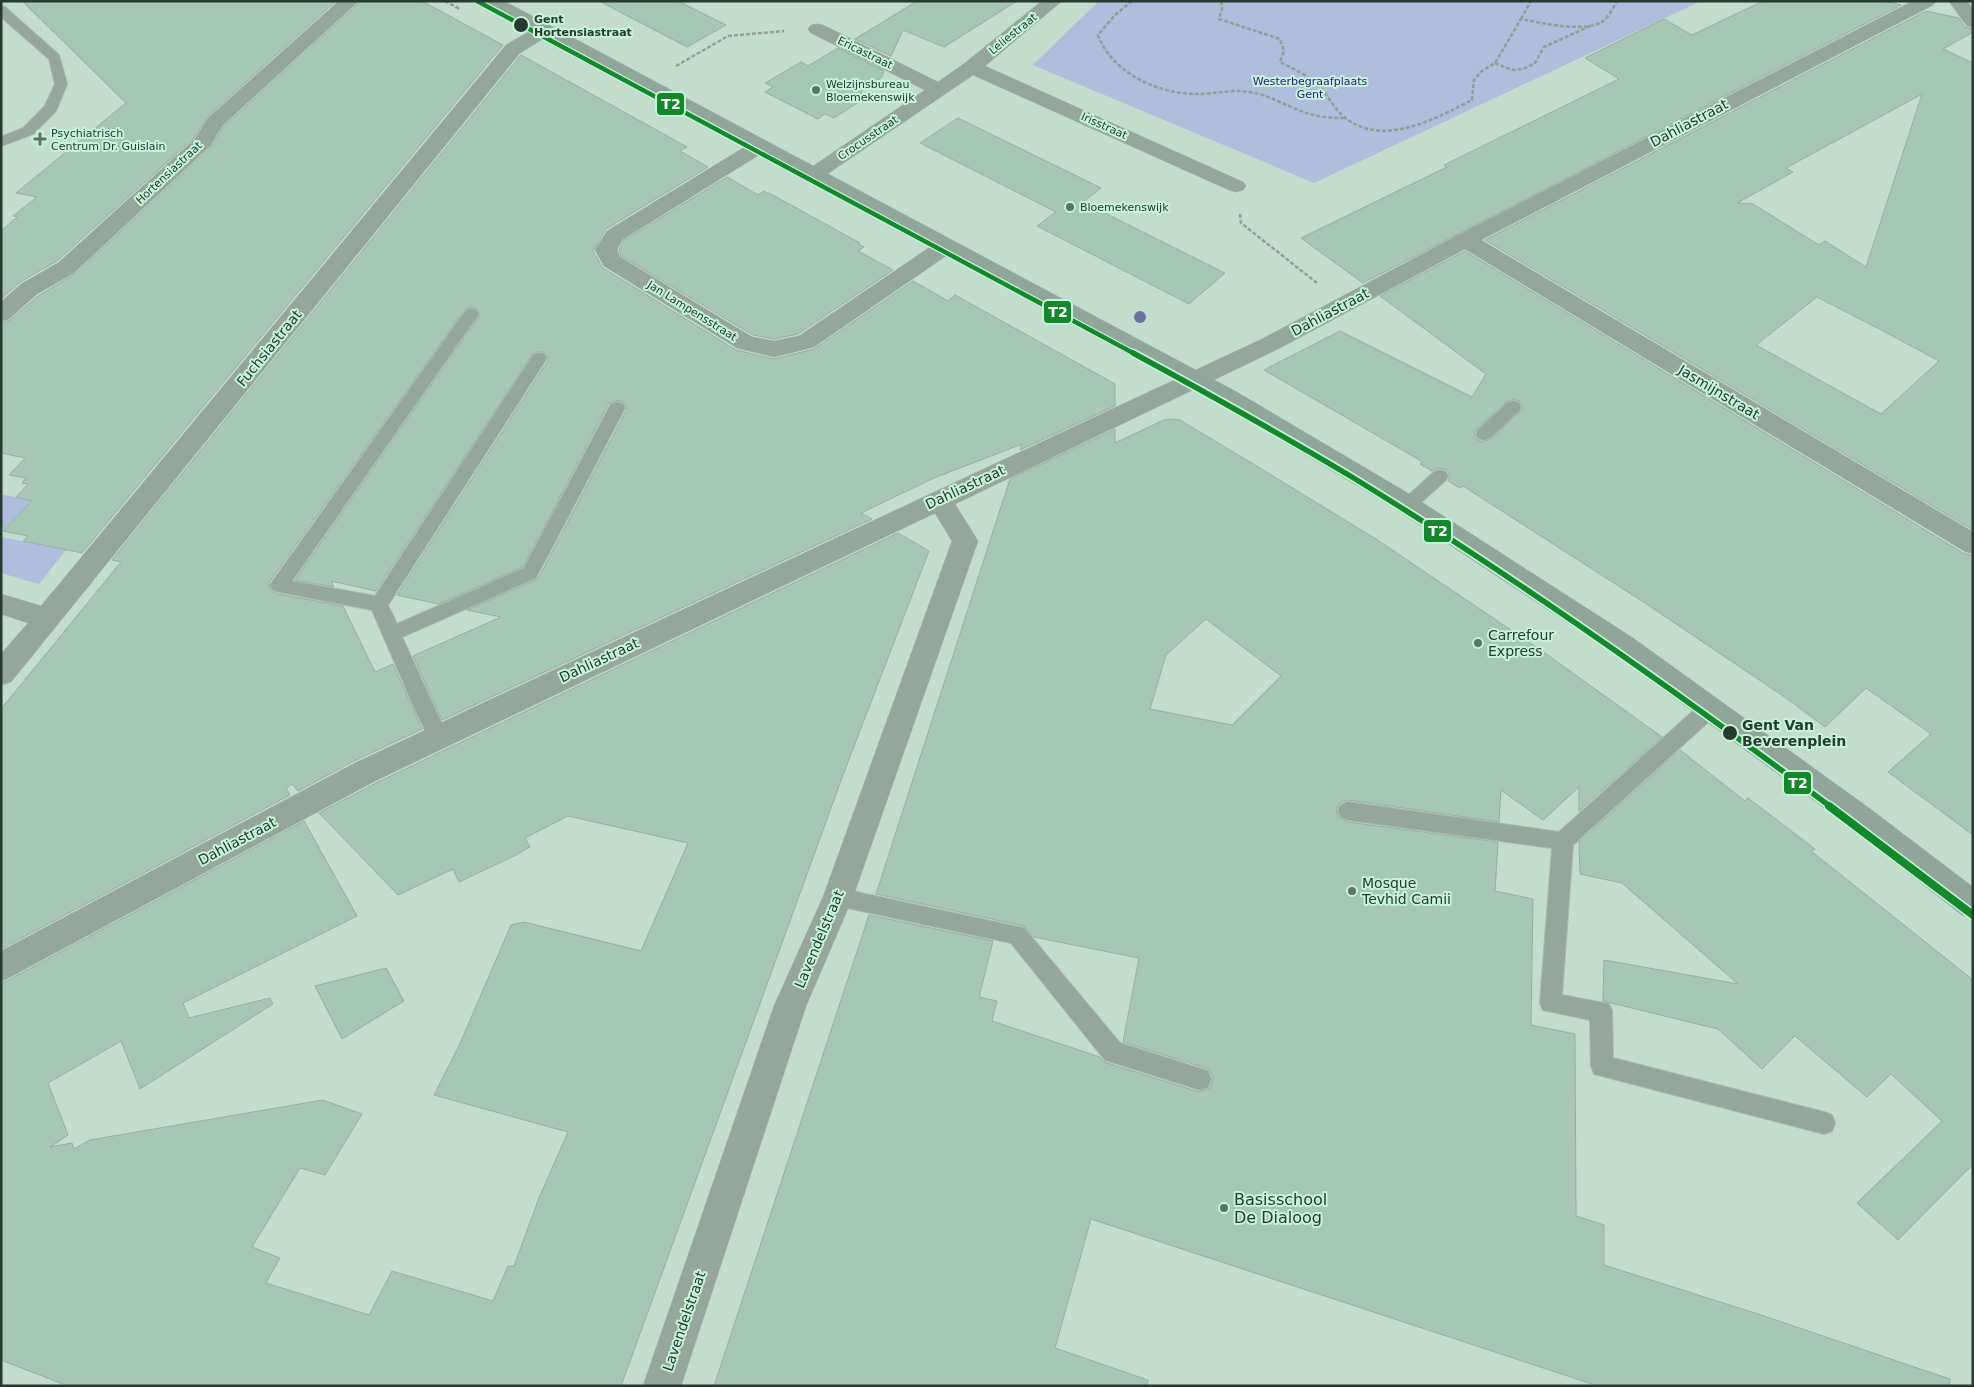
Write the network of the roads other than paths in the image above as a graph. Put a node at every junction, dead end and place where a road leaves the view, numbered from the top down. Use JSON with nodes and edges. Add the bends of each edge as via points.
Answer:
{"nodes":[{"id":1,"x":350,"y":1,"type":"edge"},
{"id":2,"x":490,"y":1,"type":"edge"},
{"id":3,"x":1053,"y":1,"type":"edge"},
{"id":4,"x":1927,"y":1,"type":"edge"},
{"id":5,"x":1958,"y":1,"type":"edge"},
{"id":6,"x":1,"y":10,"type":"edge"},
{"id":7,"x":1973,"y":22,"type":"edge"},
{"id":8,"x":817,"y":29,"type":"road end"},
{"id":9,"x":544,"y":30,"type":"junction"},
{"id":10,"x":972,"y":67,"type":"junction"},
{"id":11,"x":940,"y":90,"type":"junction"},
{"id":12,"x":1,"y":142,"type":"edge"},
{"id":13,"x":760,"y":146,"type":"junction"},
{"id":14,"x":813,"y":175,"type":"junction"},
{"id":15,"x":1236,"y":186,"type":"road end"},
{"id":16,"x":1464,"y":240,"type":"junction"},
{"id":17,"x":946,"y":246,"type":"junction"},
{"id":18,"x":1,"y":314,"type":"edge"},
{"id":19,"x":471,"y":314,"type":"dead end"},
{"id":20,"x":539,"y":358,"type":"dead end"},
{"id":21,"x":1194,"y":380,"type":"junction"},
{"id":22,"x":1513,"y":407,"type":"dead end"},
{"id":23,"x":617,"y":408,"type":"dead end"},
{"id":24,"x":1484,"y":434,"type":"dead end"},
{"id":25,"x":1440,"y":476,"type":"dead end"},
{"id":26,"x":939,"y":499,"type":"junction"},
{"id":27,"x":1408,"y":505,"type":"junction"},
{"id":28,"x":1973,"y":544,"type":"edge"},
{"id":29,"x":1,"y":604,"type":"edge"},
{"id":30,"x":379,"y":604,"type":"junction"},
{"id":31,"x":46,"y":618,"type":"junction"},
{"id":32,"x":392,"y":634,"type":"junction"},
{"id":33,"x":1,"y":674,"type":"edge"},
{"id":34,"x":1710,"y":708,"type":"junction"},
{"id":35,"x":438,"y":737,"type":"junction"},
{"id":36,"x":1348,"y":811,"type":"dead end"},
{"id":37,"x":1563,"y":841,"type":"junction"},
{"id":38,"x":838,"y":897,"type":"junction"},
{"id":39,"x":1973,"y":905,"type":"edge"},
{"id":40,"x":1,"y":967,"type":"edge"},
{"id":41,"x":1200,"y":1079,"type":"dead end"},
{"id":42,"x":1824,"y":1123,"type":"dead end"},
{"id":43,"x":662,"y":1386,"type":"edge"}],
"edges":[{"from":1,"to":18,"type":"street","name":"Hortensiastraat","via":[[214,123],[203,142],[66,268],[29,289]]},
{"from":2,"to":9,"type":"street"},
{"from":3,"to":10,"type":"street","name":"Leliestraat"},
{"from":4,"to":16,"type":"street","name":"Dahliastraat"},
{"from":5,"to":7,"type":"street"},
{"from":6,"to":12,"type":"lane","via":[[55,58],[61,84],[51,108],[28,131]]},
{"from":8,"to":11,"type":"street","name":"Ericastraat"},
{"from":9,"to":13,"type":"street"},
{"from":9,"to":31,"type":"street","name":"Fuchsiastraat","via":[[513,50]]},
{"from":10,"to":11,"type":"street","name":"Crocusstraat"},
{"from":10,"to":15,"type":"street","name":"Irisstraat"},
{"from":11,"to":14,"type":"street","name":"Crocusstraat"},
{"from":13,"to":14,"type":"street"},
{"from":13,"to":17,"type":"street","name":"Jan Lampensstraat","via":[[614,236],[606,250],[612,261],[745,343],[774,349],[806,342]]},
{"from":14,"to":17,"type":"street"},
{"from":16,"to":21,"type":"street","name":"Dahliastraat","via":[[1270,344]]},
{"from":16,"to":28,"type":"street","name":"Jasmijnstraat"},
{"from":17,"to":21,"type":"street"},
{"from":19,"to":30,"type":"lane","via":[[279,585]]},
{"from":20,"to":30,"type":"lane"},
{"from":21,"to":26,"type":"street","name":"Dahliastraat"},
{"from":21,"to":27,"type":"street"},
{"from":22,"to":24,"type":"lane"},
{"from":23,"to":32,"type":"lane","via":[[530,573]]},
{"from":25,"to":27,"type":"lane"},
{"from":26,"to":35,"type":"street","name":"Dahliastraat"},
{"from":26,"to":38,"type":"street","name":"Lavendelstraat","via":[[965,541]]},
{"from":27,"to":34,"type":"street","via":[[1624,646]]},
{"from":29,"to":31,"type":"street"},
{"from":30,"to":32,"type":"lane"},
{"from":31,"to":33,"type":"street","name":"Fuchsiastraat"},
{"from":32,"to":35,"type":"lane"},
{"from":34,"to":37,"type":"lane"},
{"from":34,"to":39,"type":"street"},
{"from":35,"to":40,"type":"street","name":"Dahliastraat","via":[[365,772]]},
{"from":36,"to":37,"type":"lane"},
{"from":37,"to":42,"type":"lane","via":[[1550,1003],[1601,1012],[1602,1066]]},
{"from":38,"to":41,"type":"lane","via":[[1017,935],[1113,1052]]},
{"from":38,"to":43,"type":"street","name":"Lavendelstraat","via":[[790,1006]]}]}
